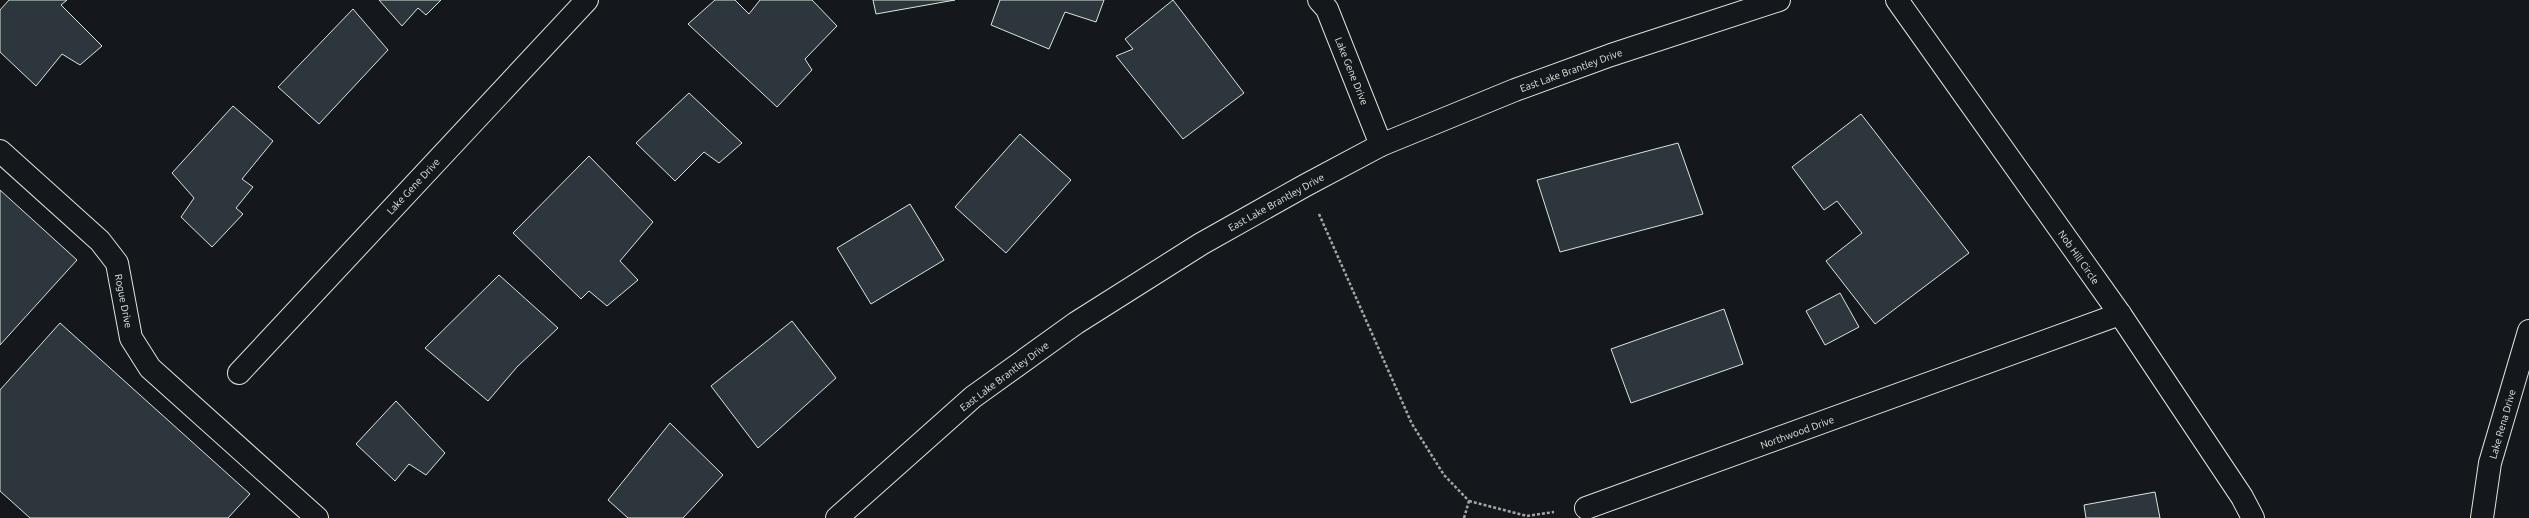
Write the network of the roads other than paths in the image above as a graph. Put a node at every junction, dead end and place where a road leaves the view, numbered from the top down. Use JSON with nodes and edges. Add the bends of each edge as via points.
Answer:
{"nodes":[{"id":1,"x":587,"y":0,"type":"edge"},
{"id":2,"x":1319,"y":0,"type":"edge"},
{"id":3,"x":1779,"y":0,"type":"edge"},
{"id":4,"x":1897,"y":0,"type":"edge"},
{"id":5,"x":1381,"y":145,"type":"junction"},
{"id":6,"x":0,"y":151,"type":"edge"},
{"id":7,"x":2120,"y":314,"type":"junction"},
{"id":8,"x":2529,"y":332,"type":"edge"},
{"id":9,"x":239,"y":373,"type":"dead end"},
{"id":10,"x":1586,"y":508,"type":"road end"},
{"id":11,"x":317,"y":518,"type":"edge"},
{"id":12,"x":837,"y":518,"type":"edge"},
{"id":13,"x":2253,"y":518,"type":"edge"},
{"id":14,"x":2482,"y":518,"type":"edge"}],
"edges":[{"from":1,"to":9,"type":"street","name":"Lake Gene Drive"},
{"from":2,"to":5,"type":"street","name":"Lake Gene Drive","via":[[1327,9]]},
{"from":3,"to":5,"type":"street","name":"East Lake Brantley Drive","via":[[1522,87]]},
{"from":4,"to":7,"type":"street","name":"Nob Hill Circle"},
{"from":5,"to":12,"type":"street","name":"East Lake Brantley Drive","via":[[1201,244],[1076,323],[973,397]]},
{"from":6,"to":11,"type":"street","name":"Rogue Drive","via":[[100,241],[117,263],[131,338],[150,368]]},
{"from":7,"to":10,"type":"street","name":"Northwood Drive"},
{"from":7,"to":13,"type":"street","name":"Nob Hill Circle","via":[[2242,496]]},
{"from":8,"to":14,"type":"street","name":"Lake Rena Drive","via":[[2490,463]]}]}
